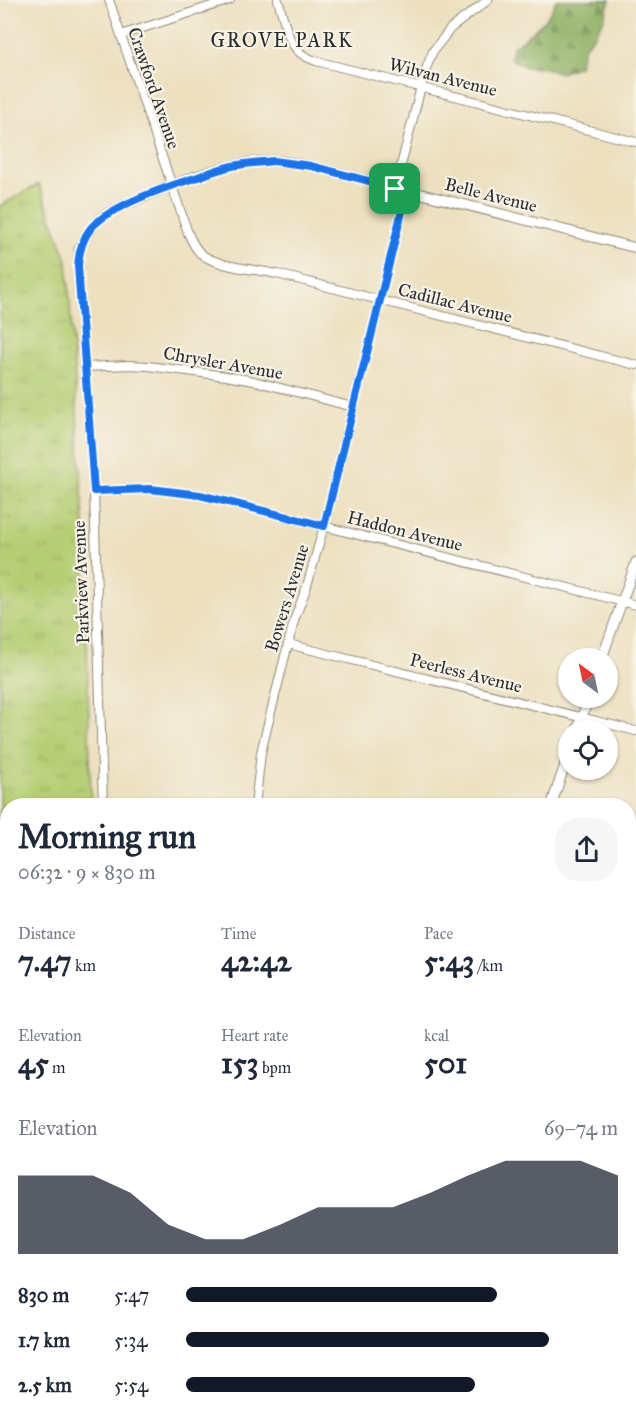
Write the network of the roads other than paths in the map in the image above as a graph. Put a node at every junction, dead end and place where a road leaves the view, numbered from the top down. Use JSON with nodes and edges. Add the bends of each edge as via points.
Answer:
{"nodes":[{"id":1,"x":109,"y":0,"type":"edge"},
{"id":2,"x":230,"y":0,"type":"edge"},
{"id":3,"x":278,"y":0,"type":"edge"},
{"id":4,"x":488,"y":0,"type":"edge"},
{"id":5,"x":121,"y":35,"type":"junction"},
{"id":6,"x":421,"y":87,"type":"junction"},
{"id":7,"x":636,"y":142,"type":"edge"},
{"id":8,"x":171,"y":186,"type":"junction"},
{"id":9,"x":395,"y":189,"type":"junction"},
{"id":10,"x":407,"y":191,"type":"junction"},
{"id":11,"x":636,"y":248,"type":"edge"},
{"id":12,"x":79,"y":250,"type":"joint"},
{"id":13,"x":379,"y":300,"type":"junction"},
{"id":14,"x":636,"y":365,"type":"edge"},
{"id":15,"x":85,"y":367,"type":"junction"},
{"id":16,"x":353,"y":407,"type":"junction"},
{"id":17,"x":94,"y":491,"type":"junction"},
{"id":18,"x":324,"y":526,"type":"junction"},
{"id":19,"x":636,"y":562,"type":"edge"},
{"id":20,"x":622,"y":602,"type":"junction"},
{"id":21,"x":636,"y":605,"type":"edge"},
{"id":22,"x":288,"y":644,"type":"junction"},
{"id":23,"x":606,"y":648,"type":"edge"},
{"id":24,"x":586,"y":708,"type":"edge"},
{"id":25,"x":582,"y":718,"type":"junction"},
{"id":26,"x":636,"y":731,"type":"edge"},
{"id":27,"x":560,"y":780,"type":"edge"},
{"id":28,"x":103,"y":798,"type":"edge"},
{"id":29,"x":256,"y":798,"type":"edge"},
{"id":30,"x":554,"y":798,"type":"edge"}],
"edges":[{"from":1,"to":5,"type":"street","name":"Crawford Avenue"},
{"from":2,"to":5,"type":"street"},
{"from":3,"to":6,"type":"street","name":"Wilvan Avenue","via":[[290,39],[305,57]]},
{"from":4,"to":6,"type":"street","via":[[442,39],[433,51]]},
{"from":5,"to":8,"type":"street","name":"Crawford Avenue"},
{"from":6,"to":7,"type":"street","name":"Wilvan Avenue"},
{"from":6,"to":9,"type":"street"},
{"from":8,"to":9,"type":"street","name":"Belle Avenue","via":[[236,165],[274,161],[311,166]]},
{"from":8,"to":12,"type":"street","name":"Belle Avenue","via":[[102,218],[84,237]]},
{"from":8,"to":13,"type":"street","name":"Cadillac Avenue","via":[[195,246],[218,263]]},
{"from":9,"to":10,"type":"street","name":"Belle Avenue"},
{"from":10,"to":11,"type":"street","name":"Belle Avenue"},
{"from":10,"to":13,"type":"street","name":"Bowers Avenue"},
{"from":12,"to":15,"type":"street","name":"Parkview Avenue"},
{"from":13,"to":14,"type":"street","name":"Cadillac Avenue"},
{"from":13,"to":16,"type":"street","name":"Bowers Avenue"},
{"from":15,"to":16,"type":"street","name":"Chrysler Avenue","via":[[148,366],[226,376]]},
{"from":15,"to":17,"type":"street","name":"Parkview Avenue"},
{"from":16,"to":18,"type":"street","name":"Bowers Avenue"},
{"from":17,"to":18,"type":"street","name":"Haddon Avenue","via":[[181,492]]},
{"from":17,"to":28,"type":"street","name":"Parkview Avenue"},
{"from":18,"to":20,"type":"street","name":"Haddon Avenue"},
{"from":18,"to":22,"type":"street","name":"Bowers Avenue"},
{"from":19,"to":20,"type":"street"},
{"from":20,"to":21,"type":"street","name":"Haddon Avenue"},
{"from":20,"to":23,"type":"street"},
{"from":22,"to":25,"type":"street","name":"Peerless Avenue"},
{"from":22,"to":29,"type":"street","name":"Bowers Avenue","via":[[261,753]]},
{"from":24,"to":25,"type":"street"},
{"from":25,"to":26,"type":"street","name":"Peerless Avenue"},
{"from":27,"to":30,"type":"street"}]}
